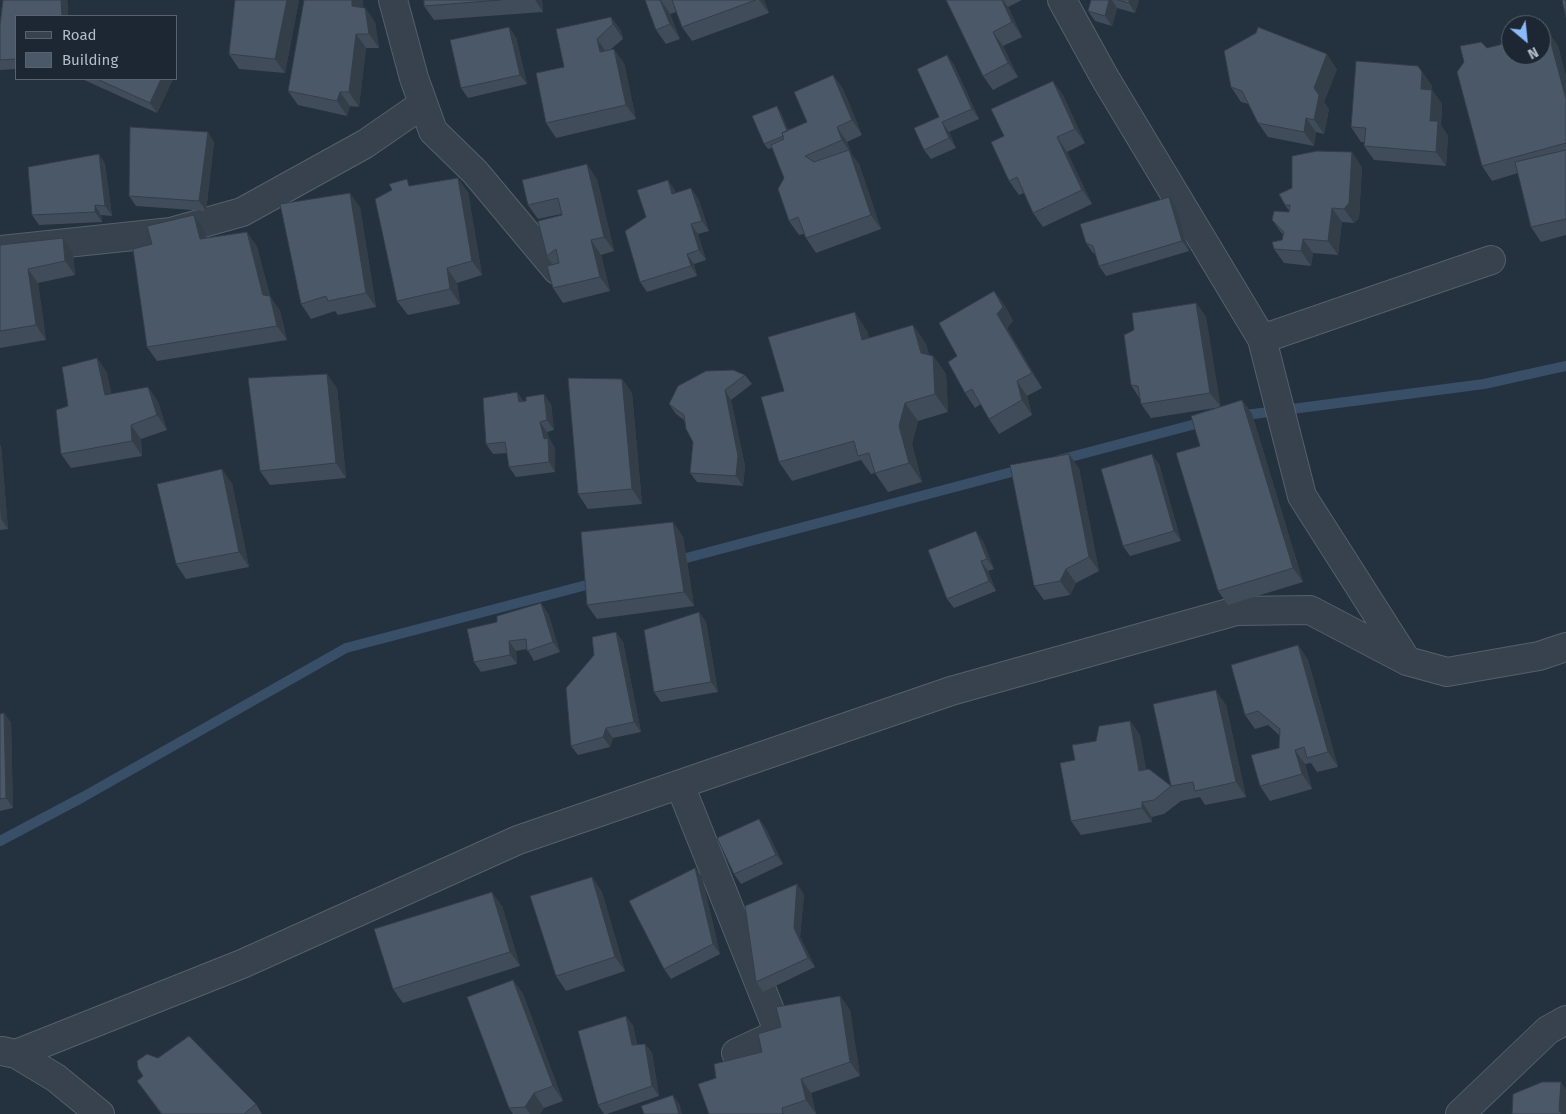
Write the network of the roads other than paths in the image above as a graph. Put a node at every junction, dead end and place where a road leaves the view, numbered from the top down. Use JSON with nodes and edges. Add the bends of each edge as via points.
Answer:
{"nodes":[{"id":1,"x":393,"y":0,"type":"edge"},
{"id":2,"x":1062,"y":0,"type":"edge"},
{"id":3,"x":423,"y":104,"type":"junction"},
{"id":4,"x":0,"y":250,"type":"edge"},
{"id":5,"x":1491,"y":260,"type":"dead end"},
{"id":6,"x":557,"y":270,"type":"edge"},
{"id":7,"x":1262,"y":339,"type":"junction"},
{"id":8,"x":1566,"y":647,"type":"edge"},
{"id":9,"x":1408,"y":661,"type":"junction"},
{"id":10,"x":680,"y":785,"type":"junction"},
{"id":11,"x":1566,"y":1020,"type":"edge"},
{"id":12,"x":8,"y":1052,"type":"edge"},
{"id":13,"x":736,"y":1052,"type":"dead end"},
{"id":14,"x":100,"y":1114,"type":"edge"},
{"id":15,"x":1460,"y":1114,"type":"edge"}],
"edges":[{"from":1,"to":3,"type":"street"},
{"from":2,"to":7,"type":"street","via":[[1105,78]]},
{"from":3,"to":4,"type":"street","via":[[365,144],[242,212],[172,232]]},
{"from":3,"to":6,"type":"street","via":[[433,131],[475,172]]},
{"from":5,"to":7,"type":"street"},
{"from":7,"to":9,"type":"street","via":[[1302,496]]},
{"from":8,"to":9,"type":"street","via":[[1539,656],[1447,672]]},
{"from":9,"to":10,"type":"street","via":[[1310,610],[1236,611],[951,691]]},
{"from":10,"to":12,"type":"street","via":[[518,840],[242,964]]},
{"from":10,"to":13,"type":"street","via":[[780,1033]]},
{"from":11,"to":15,"type":"street","via":[[1548,1030]]},
{"from":12,"to":14,"type":"street","via":[[56,1078]]}]}
